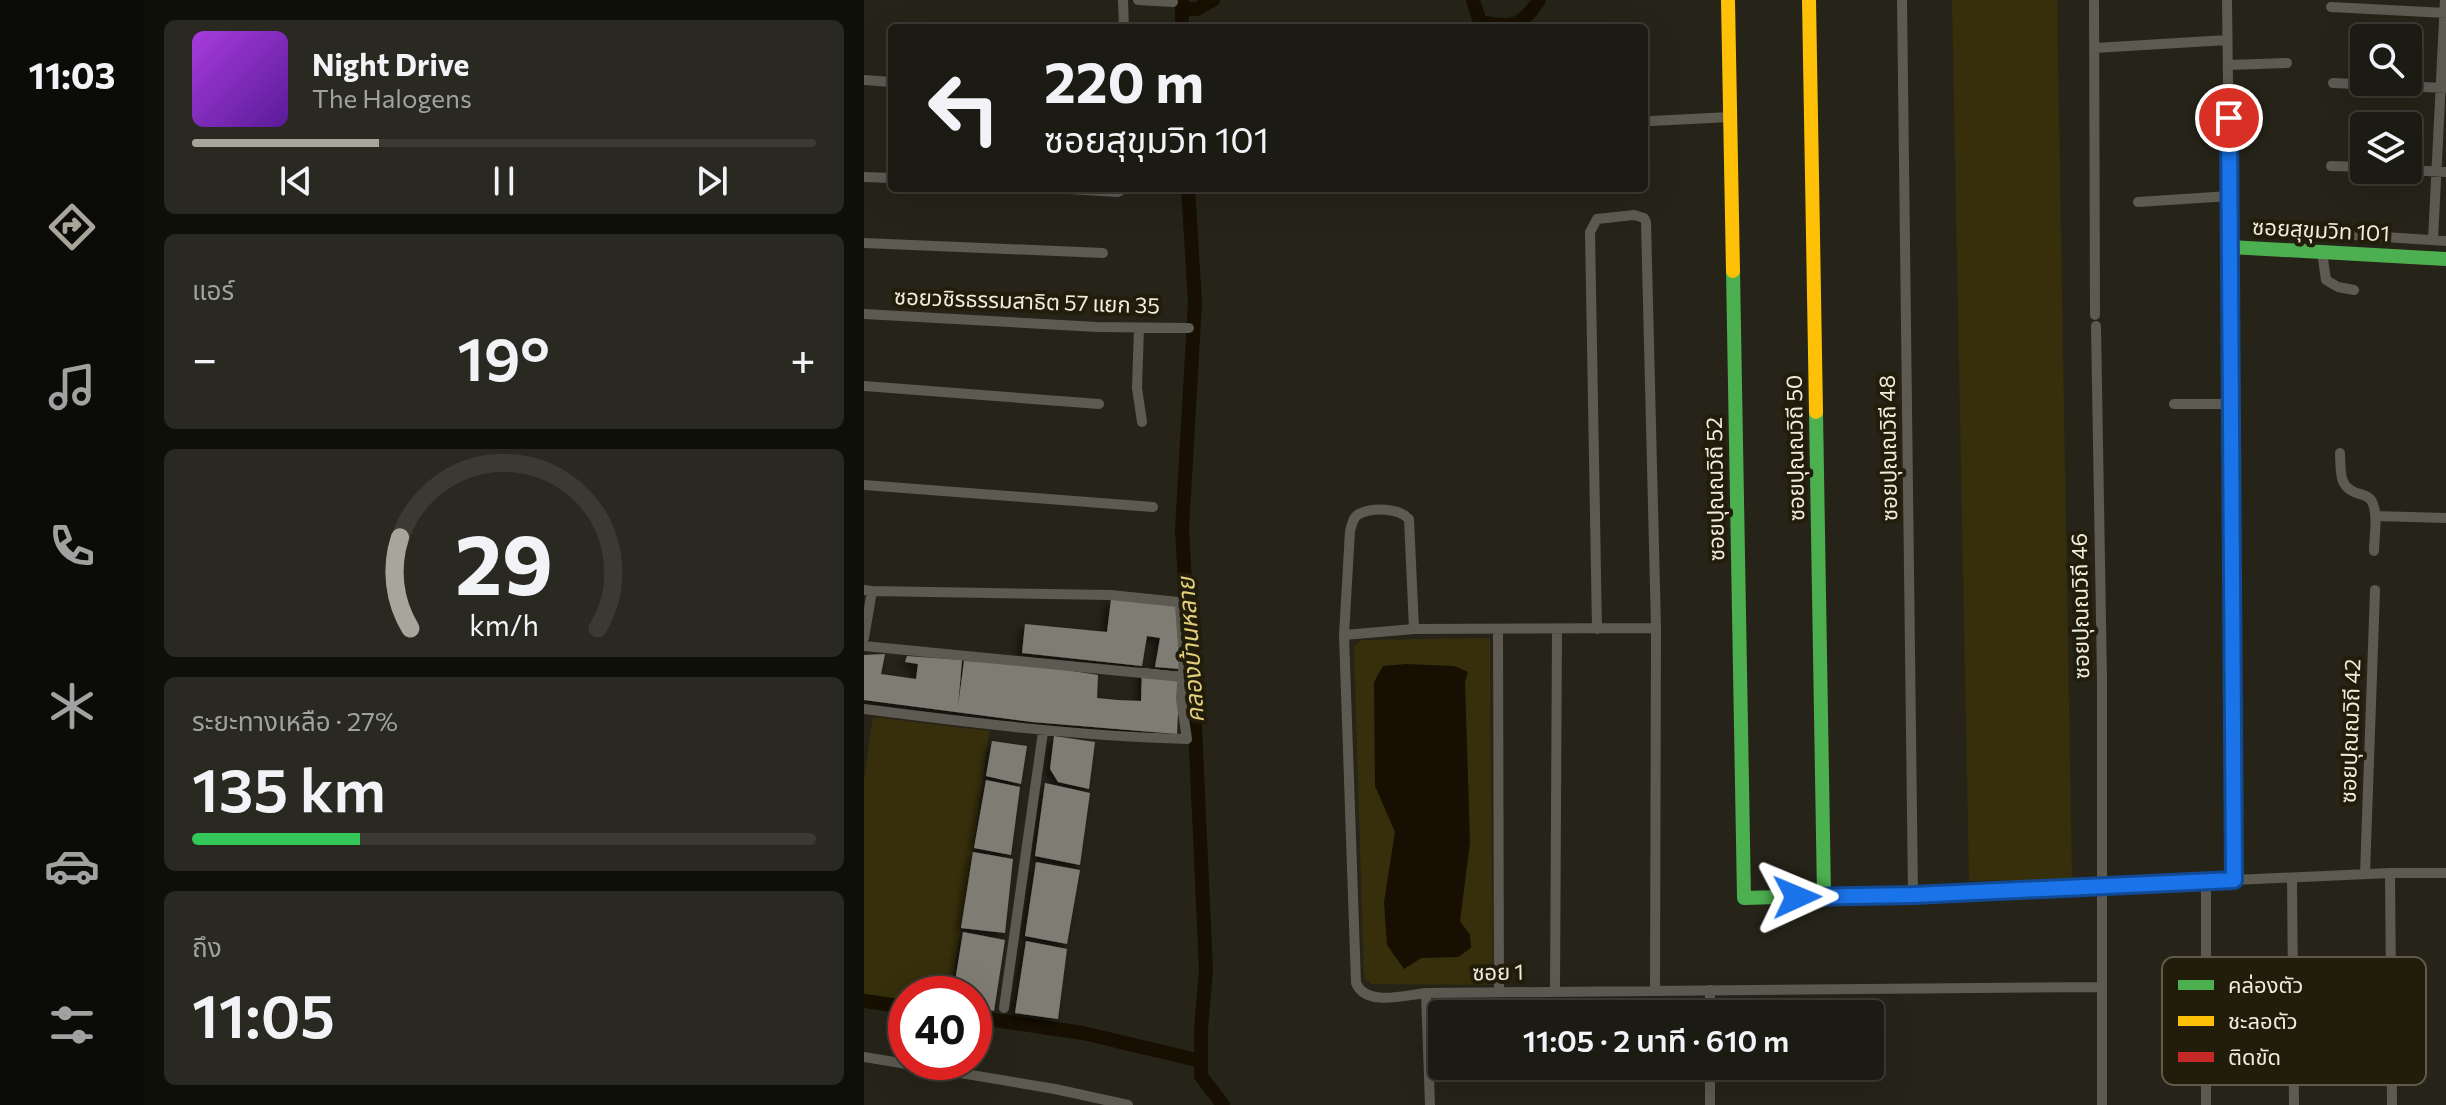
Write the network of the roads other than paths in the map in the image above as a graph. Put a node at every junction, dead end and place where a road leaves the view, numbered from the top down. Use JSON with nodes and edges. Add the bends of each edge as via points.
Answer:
{"nodes":[{"id":1,"x":1123,"y":0,"type":"edge"},
{"id":2,"x":1138,"y":0,"type":"edge"},
{"id":3,"x":1728,"y":0,"type":"edge"},
{"id":4,"x":1809,"y":0,"type":"edge"},
{"id":5,"x":1902,"y":0,"type":"edge"},
{"id":6,"x":2094,"y":0,"type":"edge"},
{"id":7,"x":2227,"y":0,"type":"edge"},
{"id":8,"x":2445,"y":0,"type":"edge"},
{"id":9,"x":1173,"y":2,"type":"dead end"},
{"id":10,"x":2331,"y":7,"type":"dead end"},
{"id":11,"x":2445,"y":13,"type":"edge"},
{"id":12,"x":1124,"y":24,"type":"edge"},
{"id":13,"x":2227,"y":40,"type":"junction"},
{"id":14,"x":2095,"y":48,"type":"junction"},
{"id":15,"x":2287,"y":63,"type":"dead end"},
{"id":16,"x":2228,"y":65,"type":"junction"},
{"id":17,"x":864,"y":80,"type":"edge"},
{"id":18,"x":888,"y":82,"type":"edge"},
{"id":19,"x":2333,"y":83,"type":"dead end"},
{"id":20,"x":2444,"y":87,"type":"edge"},
{"id":21,"x":1730,"y":117,"type":"junction"},
{"id":22,"x":1651,"y":121,"type":"dead end"},
{"id":23,"x":2331,"y":166,"type":"dead end"},
{"id":24,"x":2350,"y":167,"type":"edge"},
{"id":25,"x":2422,"y":171,"type":"edge"},
{"id":26,"x":2442,"y":172,"type":"edge"},
{"id":27,"x":864,"y":177,"type":"edge"},
{"id":28,"x":888,"y":178,"type":"edge"},
{"id":29,"x":2230,"y":196,"type":"junction"},
{"id":30,"x":2138,"y":202,"type":"dead end"},
{"id":31,"x":2324,"y":233,"type":"dead end"},
{"id":32,"x":2433,"y":240,"type":"junction"},
{"id":33,"x":2446,"y":241,"type":"edge"},
{"id":34,"x":864,"y":243,"type":"edge"},
{"id":35,"x":2230,"y":247,"type":"junction"},
{"id":36,"x":2322,"y":252,"type":"junction"},
{"id":37,"x":1103,"y":253,"type":"dead end"},
{"id":38,"x":2446,"y":259,"type":"edge"},
{"id":39,"x":2354,"y":290,"type":"dead end"},
{"id":40,"x":864,"y":314,"type":"edge"},
{"id":41,"x":1139,"y":328,"type":"junction"},
{"id":42,"x":1189,"y":328,"type":"dead end"},
{"id":43,"x":864,"y":386,"type":"edge"},
{"id":44,"x":1099,"y":404,"type":"dead end"},
{"id":45,"x":2174,"y":404,"type":"dead end"},
{"id":46,"x":2232,"y":404,"type":"junction"},
{"id":47,"x":1142,"y":422,"type":"dead end"},
{"id":48,"x":2340,"y":453,"type":"dead end"},
{"id":49,"x":864,"y":485,"type":"edge"},
{"id":50,"x":1153,"y":507,"type":"dead end"},
{"id":51,"x":2375,"y":516,"type":"junction"},
{"id":52,"x":2446,"y":518,"type":"edge"},
{"id":53,"x":2374,"y":551,"type":"dead end"},
{"id":54,"x":2375,"y":590,"type":"dead end"},
{"id":55,"x":868,"y":591,"type":"edge"},
{"id":56,"x":1656,"y":628,"type":"junction"},
{"id":57,"x":1414,"y":629,"type":"junction"},
{"id":58,"x":1557,"y":629,"type":"junction"},
{"id":59,"x":1597,"y":629,"type":"junction"},
{"id":60,"x":1498,"y":630,"type":"junction"},
{"id":61,"x":1344,"y":635,"type":"junction"},
{"id":62,"x":864,"y":638,"type":"edge"},
{"id":63,"x":864,"y":646,"type":"edge"},
{"id":64,"x":1182,"y":677,"type":"junction"},
{"id":65,"x":864,"y":709,"type":"edge"},
{"id":66,"x":1043,"y":732,"type":"junction"},
{"id":67,"x":2390,"y":873,"type":"junction"},
{"id":68,"x":2446,"y":873,"type":"edge"},
{"id":69,"x":2365,"y":874,"type":"junction"},
{"id":70,"x":2292,"y":878,"type":"junction"},
{"id":71,"x":2234,"y":880,"type":"junction"},
{"id":72,"x":2206,"y":881,"type":"junction"},
{"id":73,"x":2100,"y":885,"type":"junction"},
{"id":74,"x":1913,"y":895,"type":"junction"},
{"id":75,"x":1824,"y":896,"type":"junction"},
{"id":76,"x":2206,"y":957,"type":"edge"},
{"id":77,"x":2293,"y":957,"type":"edge"},
{"id":78,"x":2391,"y":957,"type":"edge"},
{"id":79,"x":2101,"y":987,"type":"junction"},
{"id":80,"x":1710,"y":990,"type":"junction"},
{"id":81,"x":1555,"y":991,"type":"junction"},
{"id":82,"x":1655,"y":991,"type":"junction"},
{"id":83,"x":1499,"y":992,"type":"junction"},
{"id":84,"x":1426,"y":993,"type":"junction"},
{"id":85,"x":1710,"y":1000,"type":"edge"},
{"id":86,"x":1004,"y":1008,"type":"dead end"},
{"id":87,"x":864,"y":1057,"type":"edge"},
{"id":88,"x":1710,"y":1080,"type":"edge"},
{"id":89,"x":2294,"y":1085,"type":"edge"},
{"id":90,"x":2392,"y":1085,"type":"edge"},
{"id":91,"x":1128,"y":1105,"type":"edge"},
{"id":92,"x":1430,"y":1105,"type":"edge"},
{"id":93,"x":1710,"y":1105,"type":"edge"},
{"id":94,"x":2102,"y":1105,"type":"edge"},
{"id":95,"x":2294,"y":1105,"type":"edge"},
{"id":96,"x":2392,"y":1105,"type":"edge"}],
"edges":[{"from":1,"to":12,"type":"street"},
{"from":2,"to":9,"type":"street"},
{"from":3,"to":21,"type":"street","name":"ซอยปุณณวิถี 52"},
{"from":4,"to":75,"type":"street","name":"ซอยปุณณวิถี 50"},
{"from":5,"to":74,"type":"street","name":"ซอยปุณณวิถี 48"},
{"from":6,"to":14,"type":"street","name":"ซอยปุณณวิถี 46"},
{"from":7,"to":13,"type":"street"},
{"from":8,"to":11,"type":"street"},
{"from":10,"to":11,"type":"street"},
{"from":11,"to":20,"type":"street"},
{"from":13,"to":14,"type":"street"},
{"from":13,"to":16,"type":"street"},
{"from":14,"to":73,"type":"street","name":"ซอยปุณณวิถี 46"},
{"from":15,"to":16,"type":"street"},
{"from":16,"to":29,"type":"street"},
{"from":17,"to":18,"type":"street"},
{"from":19,"to":20,"type":"street"},
{"from":20,"to":26,"type":"street"},
{"from":21,"to":22,"type":"street"},
{"from":21,"to":75,"type":"street","name":"ซอยปุณณวิถี 52","via":[[1744,898]]},
{"from":23,"to":24,"type":"street"},
{"from":25,"to":26,"type":"street"},
{"from":26,"to":32,"type":"street"},
{"from":27,"to":28,"type":"street"},
{"from":29,"to":30,"type":"street"},
{"from":29,"to":35,"type":"street"},
{"from":31,"to":32,"type":"street"},
{"from":32,"to":33,"type":"street"},
{"from":34,"to":37,"type":"street"},
{"from":35,"to":36,"type":"street","name":"ซอยสุขุมวิท 101"},
{"from":35,"to":46,"type":"street","name":"ซอยสุขุมวิท 101"},
{"from":36,"to":38,"type":"street","name":"ซอยสุขุมวิท 101"},
{"from":36,"to":39,"type":"street","via":[[2326,280]]},
{"from":40,"to":41,"type":"street","name":"ซอยวชิรธรรมสาธิต 57 แยก 35"},
{"from":41,"to":42,"type":"street","name":"ซอยวชิรธรรมสาธิต 57 แยก 35"},
{"from":41,"to":47,"type":"street"},
{"from":43,"to":44,"type":"street"},
{"from":45,"to":46,"type":"street"},
{"from":46,"to":71,"type":"street","name":"ซอยสุขุมวิท 101"},
{"from":48,"to":51,"type":"street","via":[[2341,482],[2349,492],[2368,496]]},
{"from":49,"to":50,"type":"street"},
{"from":51,"to":52,"type":"street"},
{"from":51,"to":53,"type":"street"},
{"from":54,"to":69,"type":"street","name":"ซอยปุณณวิถี 42"},
{"from":55,"to":62,"type":"street"},
{"from":55,"to":64,"type":"street","via":[[1175,601],[1180,605]]},
{"from":56,"to":59,"type":"street"},
{"from":56,"to":59,"type":"street","via":[[1646,222],[1634,215],[1597,219],[1590,232]]},
{"from":56,"to":82,"type":"street"},
{"from":57,"to":60,"type":"street"},
{"from":57,"to":61,"type":"street"},
{"from":57,"to":61,"type":"street","name":"ซอย 1","via":[[1409,519],[1395,510],[1356,516],[1350,531]]},
{"from":58,"to":59,"type":"street"},
{"from":58,"to":60,"type":"street"},
{"from":58,"to":81,"type":"street"},
{"from":60,"to":83,"type":"street"},
{"from":61,"to":84,"type":"street","name":"ซอย 1","via":[[1356,983],[1365,995],[1376,998]]},
{"from":63,"to":64,"type":"street"},
{"from":64,"to":66,"type":"street","via":[[1187,739]]},
{"from":65,"to":66,"type":"street"},
{"from":66,"to":86,"type":"street"},
{"from":67,"to":68,"type":"street"},
{"from":67,"to":69,"type":"street"},
{"from":67,"to":78,"type":"street"},
{"from":69,"to":70,"type":"street"},
{"from":70,"to":71,"type":"street"},
{"from":70,"to":77,"type":"street"},
{"from":71,"to":72,"type":"street"},
{"from":72,"to":73,"type":"street"},
{"from":72,"to":76,"type":"street"},
{"from":73,"to":74,"type":"street"},
{"from":73,"to":79,"type":"street","name":"ซอยปุณณวิถี 46"},
{"from":74,"to":75,"type":"street"},
{"from":79,"to":80,"type":"street","name":"ซอย 1"},
{"from":79,"to":94,"type":"street","name":"ซอยปุณณวิถี 46"},
{"from":80,"to":82,"type":"street","name":"ซอย 1"},
{"from":80,"to":85,"type":"street"},
{"from":81,"to":82,"type":"street","name":"ซอย 1"},
{"from":81,"to":83,"type":"street","name":"ซอย 1"},
{"from":83,"to":84,"type":"street","name":"ซอย 1"},
{"from":84,"to":92,"type":"street"},
{"from":87,"to":91,"type":"street"},
{"from":88,"to":93,"type":"street"},
{"from":89,"to":95,"type":"street"},
{"from":90,"to":96,"type":"street"}]}
